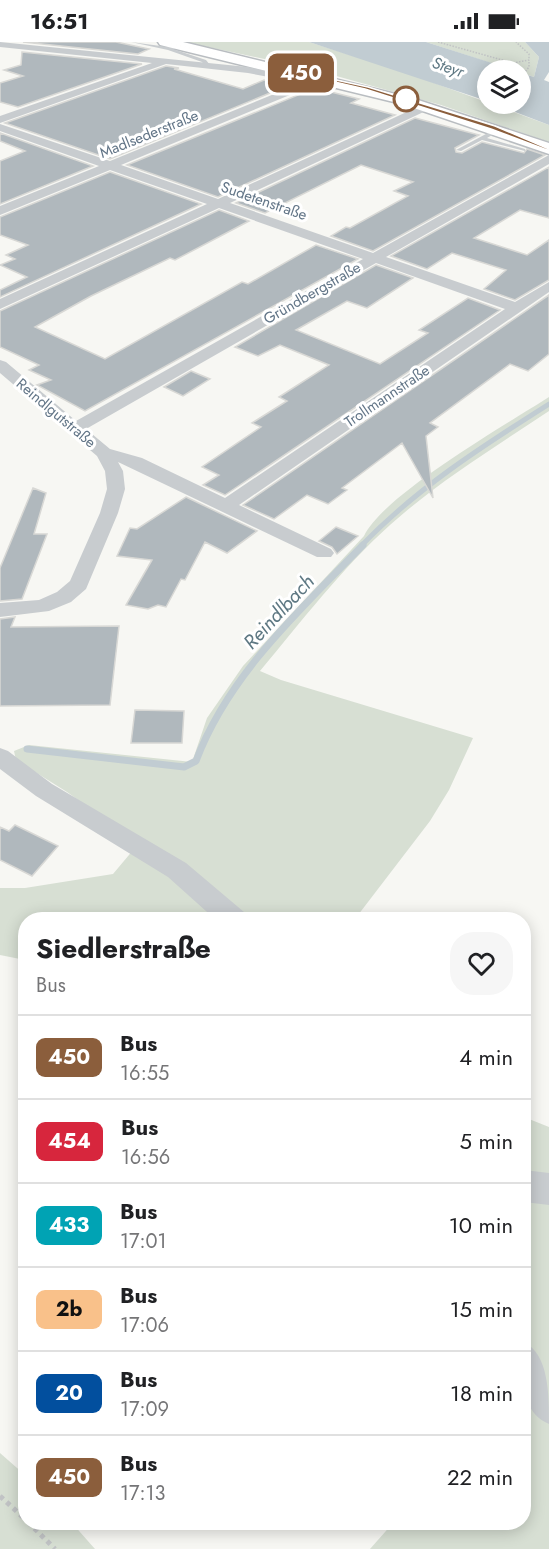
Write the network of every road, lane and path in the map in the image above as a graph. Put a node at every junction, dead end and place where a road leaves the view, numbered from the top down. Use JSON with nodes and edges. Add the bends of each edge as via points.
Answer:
{"nodes":[{"id":1,"x":133,"y":42,"type":"edge"},
{"id":2,"x":438,"y":42,"type":"edge"},
{"id":3,"x":516,"y":42,"type":"edge"},
{"id":4,"x":0,"y":44,"type":"edge"},
{"id":5,"x":46,"y":48,"type":"junction"},
{"id":6,"x":170,"y":49,"type":"edge"},
{"id":7,"x":19,"y":57,"type":"dead end"},
{"id":8,"x":502,"y":60,"type":"edge"},
{"id":9,"x":529,"y":60,"type":"edge"},
{"id":10,"x":428,"y":106,"type":"junction"},
{"id":11,"x":0,"y":120,"type":"edge"},
{"id":12,"x":0,"y":127,"type":"edge"},
{"id":13,"x":498,"y":129,"type":"junction"},
{"id":14,"x":482,"y":138,"type":"junction"},
{"id":15,"x":549,"y":149,"type":"edge"},
{"id":16,"x":459,"y":150,"type":"dead end"},
{"id":17,"x":524,"y":150,"type":"dead end"},
{"id":18,"x":549,"y":159,"type":"edge"},
{"id":19,"x":111,"y":166,"type":"junction"},
{"id":20,"x":219,"y":203,"type":"junction"},
{"id":21,"x":0,"y":211,"type":"edge"},
{"id":22,"x":375,"y":258,"type":"junction"},
{"id":23,"x":549,"y":286,"type":"edge"},
{"id":24,"x":0,"y":305,"type":"edge"},
{"id":25,"x":517,"y":308,"type":"junction"},
{"id":26,"x":0,"y":366,"type":"edge"},
{"id":27,"x":75,"y":428,"type":"junction"},
{"id":28,"x":104,"y":453,"type":"junction"},
{"id":29,"x":225,"y":506,"type":"junction"},
{"id":30,"x":324,"y":553,"type":"dead end"},
{"id":31,"x":0,"y":610,"type":"edge"},
{"id":32,"x":0,"y":757,"type":"edge"},
{"id":33,"x":226,"y":912,"type":"edge"},
{"id":34,"x":531,"y":1187,"type":"edge"},
{"id":35,"x":549,"y":1189,"type":"edge"},
{"id":36,"x":531,"y":1372,"type":"edge"},
{"id":37,"x":549,"y":1406,"type":"edge"},
{"id":38,"x":0,"y":1496,"type":"edge"},
{"id":39,"x":18,"y":1513,"type":"edge"},
{"id":40,"x":36,"y":1530,"type":"edge"},
{"id":41,"x":55,"y":1549,"type":"edge"}],
"edges":[{"from":1,"to":6,"type":"lane"},
{"from":2,"to":8,"type":"path"},
{"from":3,"to":9,"type":"path","via":[[529,54]]},
{"from":4,"to":5,"type":"street"},
{"from":5,"to":6,"type":"street"},
{"from":5,"to":7,"type":"street"},
{"from":6,"to":10,"type":"main road","via":[[366,88]]},
{"from":6,"to":11,"type":"street"},
{"from":6,"to":19,"type":"street","name":"Madlsederstraße","via":[[207,65],[286,76],[306,80],[309,85]]},
{"from":10,"to":13,"type":"main road"},
{"from":10,"to":20,"type":"street"},
{"from":12,"to":19,"type":"street","name":"Sudetenstraße"},
{"from":13,"to":14,"type":"lane"},
{"from":13,"to":15,"type":"main road"},
{"from":14,"to":16,"type":"lane"},
{"from":14,"to":17,"type":"lane"},
{"from":18,"to":22,"type":"street","name":"Gründbergstraße"},
{"from":19,"to":20,"type":"street","name":"Sudetenstraße"},
{"from":19,"to":21,"type":"street","name":"Madlsederstraße"},
{"from":20,"to":22,"type":"street","name":"Sudetenstraße"},
{"from":20,"to":24,"type":"street"},
{"from":22,"to":25,"type":"street","name":"Sudetenstraße"},
{"from":22,"to":27,"type":"street","name":"Gründbergstraße"},
{"from":23,"to":25,"type":"street","name":"Trollmannstraße"},
{"from":25,"to":29,"type":"street","name":"Trollmannstraße"},
{"from":26,"to":27,"type":"street","name":"Reindlgutstraße"},
{"from":27,"to":28,"type":"street","name":"Reindlgutstraße"},
{"from":28,"to":29,"type":"street","via":[[136,462]]},
{"from":28,"to":31,"type":"street","name":"Reindlgutstraße","via":[[114,471],[116,489],[110,513],[79,584],[64,597],[42,606]]},
{"from":29,"to":30,"type":"street"},
{"from":32,"to":33,"type":"street","via":[[44,790],[177,870]]},
{"from":34,"to":35,"type":"street"},
{"from":36,"to":37,"type":"street"},
{"from":38,"to":39,"type":"path"},
{"from":40,"to":41,"type":"path"}]}
